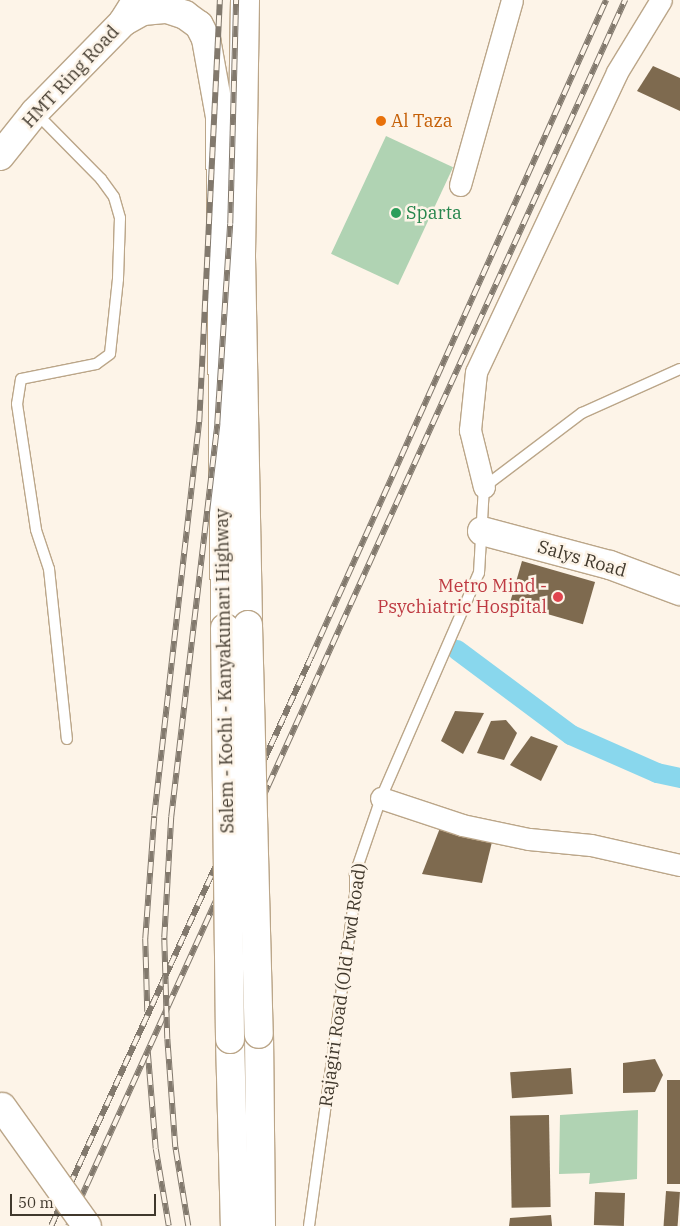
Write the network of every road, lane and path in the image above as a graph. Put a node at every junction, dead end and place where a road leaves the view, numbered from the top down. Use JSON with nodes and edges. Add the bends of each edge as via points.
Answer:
{"nodes":[{"id":1,"x":245,"y":0,"type":"edge"},
{"id":2,"x":512,"y":0,"type":"edge"},
{"id":3,"x":661,"y":0,"type":"edge"},
{"id":4,"x":130,"y":11,"type":"edge"},
{"id":5,"x":35,"y":112,"type":"junction"},
{"id":6,"x":220,"y":117,"type":"joint"},
{"id":7,"x":0,"y":156,"type":"edge"},
{"id":8,"x":460,"y":185,"type":"dead end"},
{"id":9,"x":680,"y":369,"type":"edge"},
{"id":10,"x":484,"y":487,"type":"junction"},
{"id":11,"x":235,"y":521,"type":"junction"},
{"id":12,"x":482,"y":531,"type":"junction"},
{"id":13,"x":680,"y":591,"type":"edge"},
{"id":14,"x":236,"y":627,"type":"junction"},
{"id":15,"x":68,"y":739,"type":"dead end"},
{"id":16,"x":381,"y":798,"type":"junction"},
{"id":17,"x":680,"y":865,"type":"edge"},
{"id":18,"x":1,"y":1106,"type":"edge"},
{"id":19,"x":87,"y":1226,"type":"edge"},
{"id":20,"x":235,"y":1226,"type":"edge"},
{"id":21,"x":261,"y":1226,"type":"edge"},
{"id":22,"x":309,"y":1226,"type":"edge"}],
"edges":[{"from":1,"to":11,"type":"main road","name":"Salem - Kochi - Kanyakumari Highway"},
{"from":2,"to":8,"type":"street"},
{"from":3,"to":10,"type":"street","via":[[618,72],[476,372],[470,430]]},
{"from":4,"to":5,"type":"main road","name":"HMT Ring Road"},
{"from":4,"to":6,"type":"main road","name":"HMT Ring Road","via":[[167,9],[186,15],[199,25],[206,39]]},
{"from":5,"to":7,"type":"main road","name":"HMT Ring Road"},
{"from":5,"to":15,"type":"lane","via":[[102,179],[114,197],[120,218],[110,354],[96,364],[21,379],[18,404],[36,530],[49,569]]},
{"from":6,"to":11,"type":"main road","name":"Salem - Kochi - Kanyakumari Highway"},
{"from":9,"to":10,"type":"lane","via":[[582,413]]},
{"from":10,"to":12,"type":"lane","name":"Rajagiri Road (Old Pwd Road)"},
{"from":11,"to":14,"type":"main road","name":"Salem - Kochi - Kanyakumari Highway"},
{"from":12,"to":13,"type":"main road","name":"Salys Road","via":[[610,565]]},
{"from":12,"to":16,"type":"lane","name":"Rajagiri Road (Old Pwd Road)","via":[[479,573]]},
{"from":14,"to":20,"type":"main road","name":"Salem - Kochi - Kanyakumari Highway","bridge":true,"via":[[230,1039]]},
{"from":14,"to":21,"type":"main road","bridge":true,"via":[[259,1034]]},
{"from":16,"to":17,"type":"street","via":[[462,825],[530,838],[591,844]]},
{"from":16,"to":22,"type":"lane","name":"Rajagiri Road (Old Pwd Road)","via":[[355,874],[355,895]]},
{"from":18,"to":19,"type":"main road","bridge":true}]}
